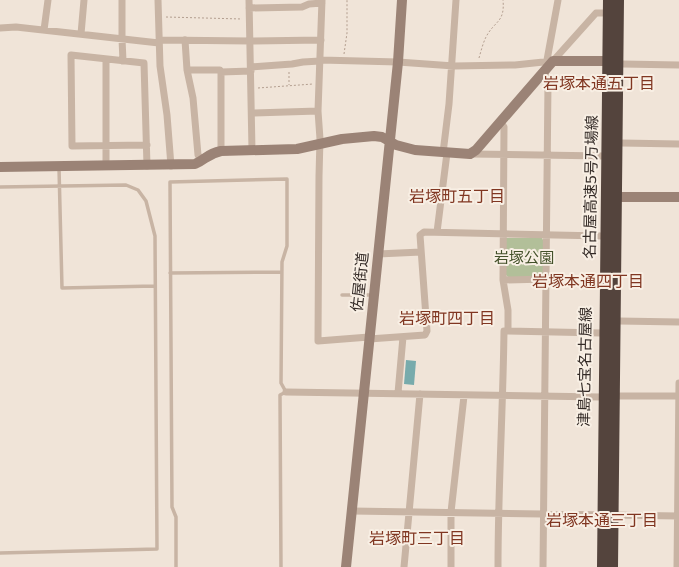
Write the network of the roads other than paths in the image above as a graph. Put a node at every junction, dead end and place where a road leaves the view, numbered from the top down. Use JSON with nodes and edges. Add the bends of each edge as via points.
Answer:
{"nodes":[{"id":1,"x":48,"y":0,"type":"edge"},
{"id":2,"x":84,"y":0,"type":"edge"},
{"id":3,"x":122,"y":0,"type":"edge"},
{"id":4,"x":158,"y":0,"type":"edge"},
{"id":5,"x":402,"y":0,"type":"edge"},
{"id":6,"x":456,"y":0,"type":"edge"},
{"id":7,"x":558,"y":0,"type":"edge"},
{"id":8,"x":605,"y":0,"type":"edge"},
{"id":9,"x":609,"y":0,"type":"edge"},
{"id":10,"x":618,"y":0,"type":"edge"},
{"id":11,"x":622,"y":0,"type":"edge"},
{"id":12,"x":322,"y":2,"type":"edge"},
{"id":13,"x":249,"y":4,"type":"edge"},
{"id":14,"x":605,"y":13,"type":"junction"},
{"id":15,"x":0,"y":28,"type":"edge"},
{"id":16,"x":44,"y":30,"type":"junction"},
{"id":17,"x":81,"y":34,"type":"junction"},
{"id":18,"x":122,"y":39,"type":"junction"},
{"id":19,"x":185,"y":40,"type":"junction"},
{"id":20,"x":321,"y":40,"type":"junction"},
{"id":21,"x":250,"y":41,"type":"junction"},
{"id":22,"x":159,"y":43,"type":"junction"},
{"id":23,"x":106,"y":59,"type":"junction"},
{"id":24,"x":550,"y":60,"type":"junction"},
{"id":25,"x":123,"y":61,"type":"junction"},
{"id":26,"x":320,"y":61,"type":"junction"},
{"id":27,"x":605,"y":61,"type":"junction"},
{"id":28,"x":398,"y":62,"type":"junction"},
{"id":29,"x":622,"y":64,"type":"junction"},
{"id":30,"x":451,"y":65,"type":"junction"},
{"id":31,"x":679,"y":65,"type":"edge"},
{"id":32,"x":251,"y":69,"type":"junction"},
{"id":33,"x":188,"y":70,"type":"junction"},
{"id":34,"x":544,"y":71,"type":"junction"},
{"id":35,"x":220,"y":72,"type":"junction"},
{"id":36,"x":318,"y":111,"type":"junction"},
{"id":37,"x":252,"y":113,"type":"junction"},
{"id":38,"x":501,"y":122,"type":"junction"},
{"id":39,"x":390,"y":141,"type":"junction"},
{"id":40,"x":621,"y":143,"type":"junction"},
{"id":41,"x":320,"y":144,"type":"junction"},
{"id":42,"x":679,"y":144,"type":"edge"},
{"id":43,"x":147,"y":145,"type":"junction"},
{"id":44,"x":106,"y":146,"type":"junction"},
{"id":45,"x":252,"y":150,"type":"junction"},
{"id":46,"x":221,"y":151,"type":"junction"},
{"id":47,"x":445,"y":153,"type":"junction"},
{"id":48,"x":470,"y":154,"type":"junction"},
{"id":49,"x":504,"y":155,"type":"junction"},
{"id":50,"x":548,"y":155,"type":"junction"},
{"id":51,"x":603,"y":156,"type":"junction"},
{"id":52,"x":202,"y":160,"type":"junction"},
{"id":53,"x":106,"y":166,"type":"junction"},
{"id":54,"x":147,"y":166,"type":"junction"},
{"id":55,"x":171,"y":166,"type":"junction"},
{"id":56,"x":0,"y":167,"type":"edge"},
{"id":57,"x":59,"y":167,"type":"junction"},
{"id":58,"x":60,"y":186,"type":"junction"},
{"id":59,"x":0,"y":187,"type":"edge"},
{"id":60,"x":602,"y":197,"type":"junction"},
{"id":61,"x":620,"y":197,"type":"junction"},
{"id":62,"x":679,"y":197,"type":"edge"},
{"id":63,"x":437,"y":232,"type":"junction"},
{"id":64,"x":503,"y":234,"type":"junction"},
{"id":65,"x":547,"y":234,"type":"junction"},
{"id":66,"x":602,"y":236,"type":"junction"},
{"id":67,"x":421,"y":252,"type":"junction"},
{"id":68,"x":378,"y":254,"type":"junction"},
{"id":69,"x":282,"y":272,"type":"junction"},
{"id":70,"x":170,"y":273,"type":"junction"},
{"id":71,"x":546,"y":279,"type":"junction"},
{"id":72,"x":503,"y":280,"type":"junction"},
{"id":73,"x":155,"y":286,"type":"junction"},
{"id":74,"x":342,"y":295,"type":"dead end"},
{"id":75,"x":373,"y":296,"type":"junction"},
{"id":76,"x":619,"y":321,"type":"junction"},
{"id":77,"x":679,"y":322,"type":"edge"},
{"id":78,"x":508,"y":331,"type":"junction"},
{"id":79,"x":546,"y":331,"type":"junction"},
{"id":80,"x":601,"y":333,"type":"junction"},
{"id":81,"x":404,"y":337,"type":"junction"},
{"id":82,"x":369,"y":338,"type":"junction"},
{"id":83,"x":679,"y":383,"type":"edge"},
{"id":84,"x":286,"y":392,"type":"junction"},
{"id":85,"x":364,"y":392,"type":"junction"},
{"id":86,"x":398,"y":393,"type":"junction"},
{"id":87,"x":420,"y":394,"type":"junction"},
{"id":88,"x":504,"y":395,"type":"junction"},
{"id":89,"x":464,"y":396,"type":"junction"},
{"id":90,"x":545,"y":396,"type":"junction"},
{"id":91,"x":618,"y":396,"type":"junction"},
{"id":92,"x":679,"y":396,"type":"edge"},
{"id":93,"x":600,"y":397,"type":"junction"},
{"id":94,"x":678,"y":438,"type":"edge"},
{"id":95,"x":352,"y":511,"type":"junction"},
{"id":96,"x":409,"y":512,"type":"junction"},
{"id":97,"x":451,"y":512,"type":"junction"},
{"id":98,"x":498,"y":513,"type":"junction"},
{"id":99,"x":544,"y":514,"type":"junction"},
{"id":100,"x":598,"y":515,"type":"junction"},
{"id":101,"x":617,"y":515,"type":"junction"},
{"id":102,"x":678,"y":516,"type":"edge"},
{"id":103,"x":0,"y":553,"type":"edge"},
{"id":104,"x":176,"y":567,"type":"edge"},
{"id":105,"x":281,"y":567,"type":"edge"},
{"id":106,"x":346,"y":567,"type":"edge"},
{"id":107,"x":404,"y":567,"type":"edge"},
{"id":108,"x":451,"y":567,"type":"edge"},
{"id":109,"x":498,"y":567,"type":"edge"},
{"id":110,"x":543,"y":567,"type":"edge"},
{"id":111,"x":598,"y":567,"type":"edge"},
{"id":112,"x":603,"y":567,"type":"edge"},
{"id":113,"x":612,"y":567,"type":"edge"},
{"id":114,"x":616,"y":567,"type":"edge"},
{"id":115,"x":677,"y":567,"type":"edge"}],
"edges":[{"from":1,"to":16,"type":"street"},
{"from":2,"to":17,"type":"street"},
{"from":3,"to":18,"type":"street"},
{"from":4,"to":22,"type":"street"},
{"from":5,"to":28,"type":"street","name":"佐屋街道"},
{"from":6,"to":30,"type":"street"},
{"from":7,"to":24,"type":"street"},
{"from":8,"to":14,"type":"street","name":"津島七宝名古屋線"},
{"from":9,"to":112,"type":"highway","name":"名古屋高速5号万場線","bridge":true},
{"from":10,"to":113,"type":"highway","name":"名古屋高速5号万場線","bridge":true},
{"from":11,"to":29,"type":"street"},
{"from":12,"to":13,"type":"street","via":[[302,7]]},
{"from":12,"to":20,"type":"street"},
{"from":13,"to":21,"type":"street"},
{"from":14,"to":24,"type":"street","via":[[596,13]]},
{"from":14,"to":27,"type":"street","name":"津島七宝名古屋線"},
{"from":15,"to":16,"type":"street"},
{"from":16,"to":17,"type":"street"},
{"from":17,"to":18,"type":"street"},
{"from":18,"to":22,"type":"street"},
{"from":18,"to":25,"type":"street"},
{"from":19,"to":21,"type":"street"},
{"from":19,"to":22,"type":"street","via":[[162,40]]},
{"from":19,"to":33,"type":"street"},
{"from":20,"to":21,"type":"street"},
{"from":20,"to":26,"type":"street"},
{"from":21,"to":32,"type":"street"},
{"from":22,"to":55,"type":"street"},
{"from":23,"to":25,"type":"street"},
{"from":23,"to":44,"type":"street"},
{"from":23,"to":44,"type":"street","via":[[71,55],[72,146]]},
{"from":24,"to":27,"type":"street"},
{"from":24,"to":30,"type":"street","via":[[514,65]]},
{"from":24,"to":34,"type":"street"},
{"from":25,"to":43,"type":"street","via":[[144,63]]},
{"from":26,"to":28,"type":"street"},
{"from":26,"to":32,"type":"street"},
{"from":26,"to":36,"type":"street"},
{"from":27,"to":29,"type":"street"},
{"from":27,"to":51,"type":"street","name":"津島七宝名古屋線"},
{"from":28,"to":30,"type":"street"},
{"from":28,"to":39,"type":"street","name":"佐屋街道"},
{"from":29,"to":31,"type":"street"},
{"from":29,"to":40,"type":"street"},
{"from":30,"to":47,"type":"street"},
{"from":32,"to":35,"type":"street"},
{"from":32,"to":37,"type":"street"},
{"from":33,"to":35,"type":"street"},
{"from":33,"to":52,"type":"street","via":[[198,155]]},
{"from":34,"to":38,"type":"street"},
{"from":34,"to":50,"type":"street","via":[[548,83]]},
{"from":35,"to":46,"type":"street"},
{"from":36,"to":37,"type":"street"},
{"from":36,"to":41,"type":"street"},
{"from":37,"to":45,"type":"street"},
{"from":38,"to":48,"type":"street"},
{"from":38,"to":49,"type":"street","via":[[504,127]]},
{"from":39,"to":41,"type":"street","via":[[382,137],[358,137]]},
{"from":39,"to":47,"type":"street","via":[[415,150]]},
{"from":39,"to":68,"type":"street","name":"佐屋街道"},
{"from":40,"to":42,"type":"street"},
{"from":40,"to":61,"type":"street"},
{"from":41,"to":45,"type":"street","via":[[297,149]]},
{"from":41,"to":82,"type":"street","via":[[318,341]]},
{"from":43,"to":44,"type":"street"},
{"from":43,"to":54,"type":"street"},
{"from":44,"to":53,"type":"street"},
{"from":45,"to":46,"type":"street"},
{"from":46,"to":52,"type":"street","via":[[212,152]]},
{"from":47,"to":48,"type":"street"},
{"from":47,"to":63,"type":"street"},
{"from":48,"to":49,"type":"street"},
{"from":49,"to":50,"type":"street"},
{"from":49,"to":64,"type":"street"},
{"from":50,"to":51,"type":"street"},
{"from":50,"to":65,"type":"street"},
{"from":51,"to":60,"type":"street","name":"津島七宝名古屋線"},
{"from":52,"to":55,"type":"street","via":[[195,164]]},
{"from":53,"to":54,"type":"street"},
{"from":53,"to":57,"type":"street"},
{"from":54,"to":55,"type":"street"},
{"from":56,"to":57,"type":"street"},
{"from":57,"to":58,"type":"lane"},
{"from":58,"to":59,"type":"lane"},
{"from":58,"to":73,"type":"lane","via":[[126,185],[138,190],[146,201],[155,236]]},
{"from":58,"to":73,"type":"lane","via":[[62,288]]},
{"from":60,"to":61,"type":"street"},
{"from":60,"to":66,"type":"street","name":"津島七宝名古屋線"},
{"from":61,"to":62,"type":"street"},
{"from":61,"to":76,"type":"street"},
{"from":63,"to":64,"type":"street"},
{"from":63,"to":67,"type":"street","via":[[424,232],[420,235]]},
{"from":64,"to":65,"type":"street"},
{"from":64,"to":72,"type":"street"},
{"from":65,"to":66,"type":"street"},
{"from":65,"to":71,"type":"street"},
{"from":66,"to":80,"type":"street","name":"津島七宝名古屋線"},
{"from":67,"to":68,"type":"street"},
{"from":67,"to":81,"type":"street","via":[[427,331],[425,334]]},
{"from":68,"to":75,"type":"street","name":"佐屋街道"},
{"from":69,"to":70,"type":"lane"},
{"from":69,"to":70,"type":"lane","via":[[287,246],[286,179],[170,182]]},
{"from":69,"to":84,"type":"lane","via":[[281,383]]},
{"from":70,"to":104,"type":"lane","via":[[172,507],[176,517]]},
{"from":71,"to":72,"type":"street"},
{"from":71,"to":79,"type":"street"},
{"from":72,"to":78,"type":"street","via":[[508,310]]},
{"from":73,"to":103,"type":"lane","via":[[158,549]]},
{"from":74,"to":75,"type":"lane"},
{"from":75,"to":82,"type":"street","name":"佐屋街道"},
{"from":76,"to":77,"type":"street"},
{"from":76,"to":91,"type":"street"},
{"from":78,"to":79,"type":"street"},
{"from":78,"to":88,"type":"street","via":[[504,331]]},
{"from":79,"to":80,"type":"street"},
{"from":79,"to":90,"type":"street"},
{"from":80,"to":93,"type":"street","name":"津島七宝名古屋線"},
{"from":81,"to":82,"type":"street"},
{"from":81,"to":86,"type":"street"},
{"from":82,"to":85,"type":"street","name":"佐屋街道"},
{"from":83,"to":92,"type":"street"},
{"from":84,"to":85,"type":"street"},
{"from":84,"to":105,"type":"lane","via":[[280,394]]},
{"from":85,"to":86,"type":"street"},
{"from":85,"to":95,"type":"street","name":"佐屋街道"},
{"from":86,"to":87,"type":"street"},
{"from":87,"to":89,"type":"street"},
{"from":87,"to":96,"type":"street"},
{"from":88,"to":89,"type":"street"},
{"from":88,"to":90,"type":"street"},
{"from":88,"to":98,"type":"street"},
{"from":89,"to":97,"type":"street"},
{"from":90,"to":93,"type":"street"},
{"from":90,"to":99,"type":"street"},
{"from":91,"to":92,"type":"street"},
{"from":91,"to":93,"type":"street"},
{"from":91,"to":101,"type":"street"},
{"from":92,"to":94,"type":"street"},
{"from":93,"to":100,"type":"street","name":"津島七宝名古屋線"},
{"from":94,"to":102,"type":"street"},
{"from":95,"to":96,"type":"street"},
{"from":95,"to":106,"type":"street","name":"佐屋街道"},
{"from":96,"to":97,"type":"street"},
{"from":96,"to":107,"type":"street"},
{"from":97,"to":98,"type":"street"},
{"from":97,"to":108,"type":"street"},
{"from":98,"to":99,"type":"street"},
{"from":98,"to":109,"type":"street"},
{"from":99,"to":100,"type":"street"},
{"from":99,"to":110,"type":"street"},
{"from":100,"to":101,"type":"street"},
{"from":100,"to":111,"type":"street","name":"津島七宝名古屋線"},
{"from":101,"to":102,"type":"street"},
{"from":101,"to":114,"type":"street"},
{"from":102,"to":115,"type":"street"}]}
